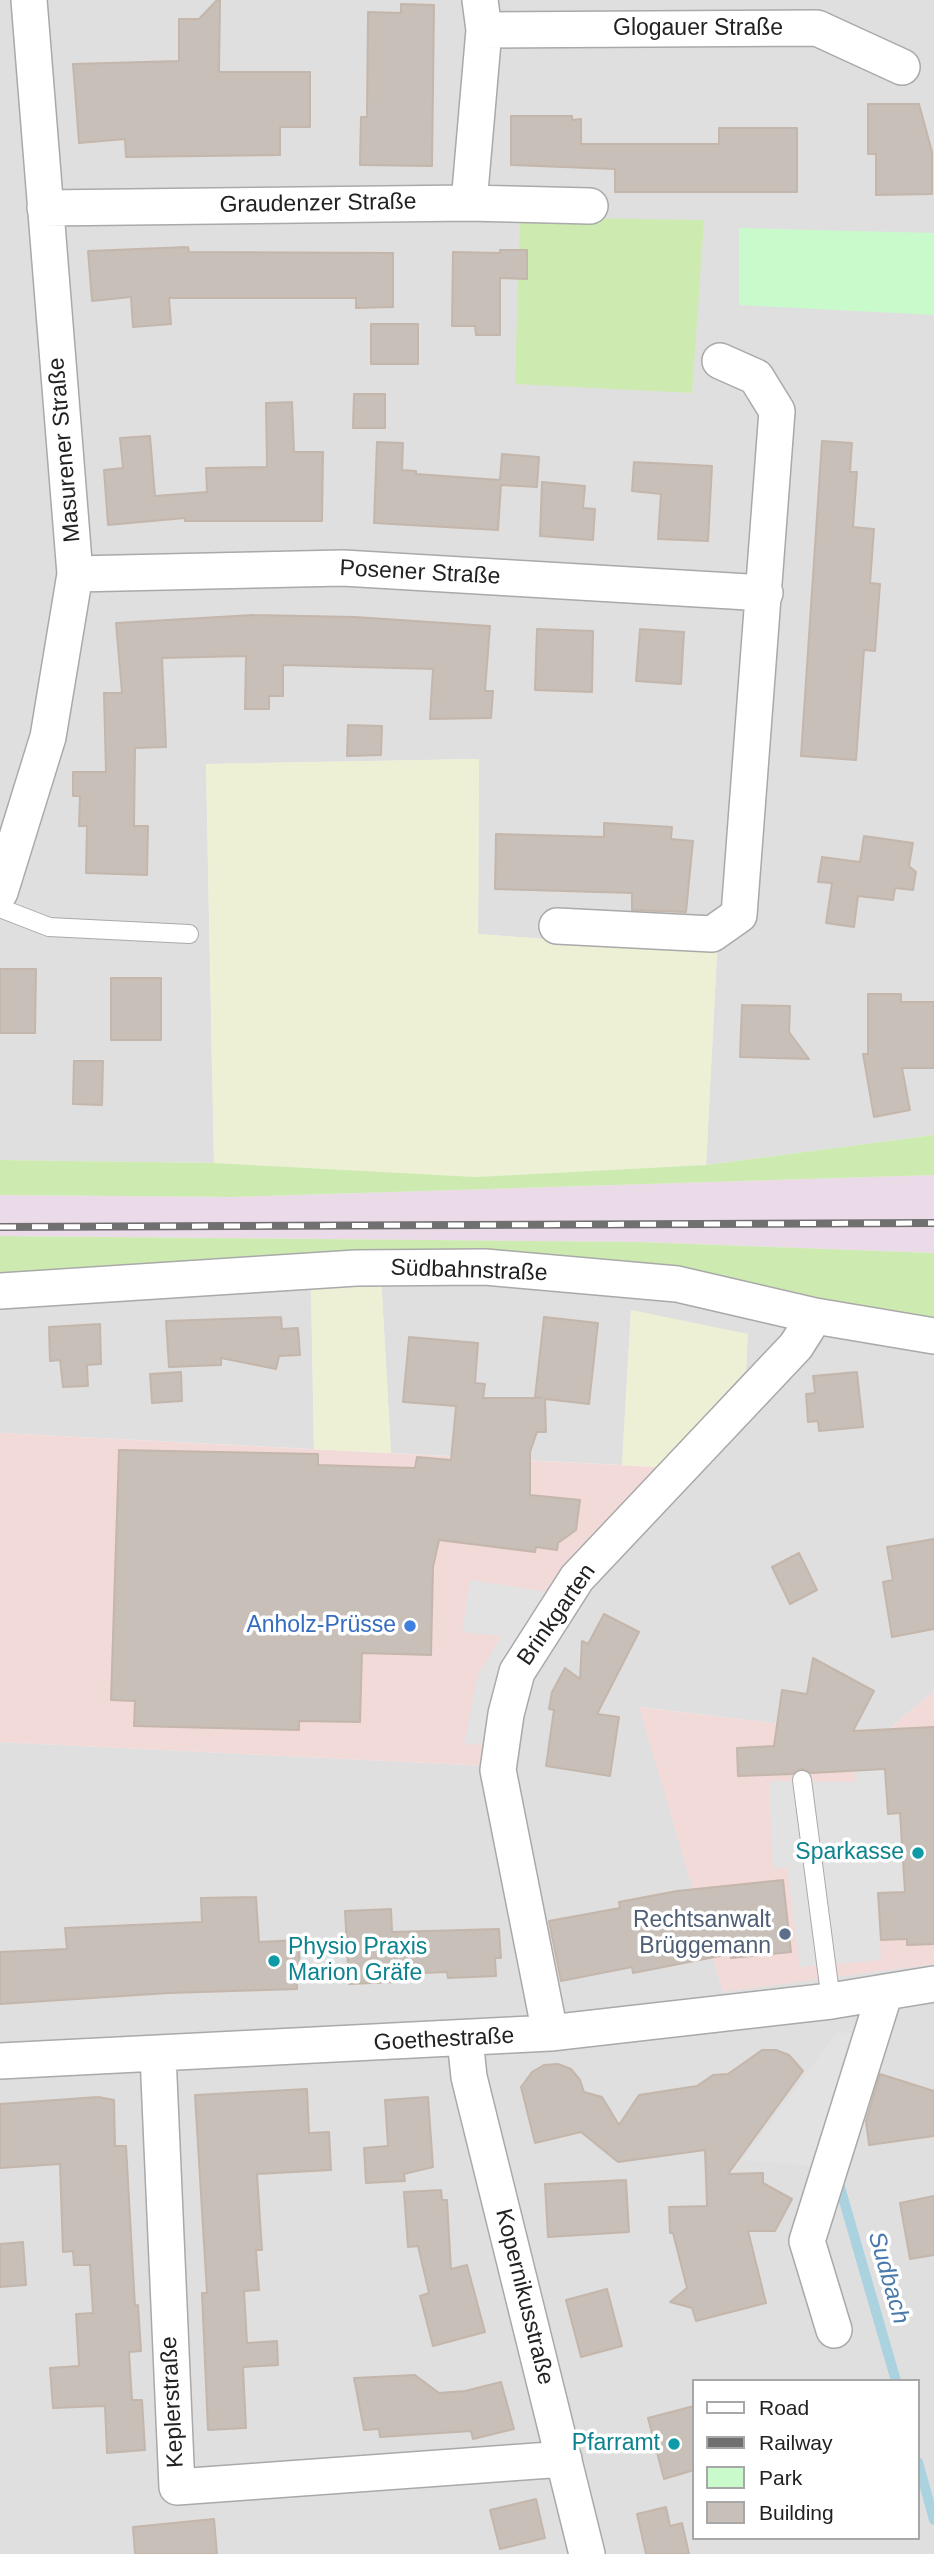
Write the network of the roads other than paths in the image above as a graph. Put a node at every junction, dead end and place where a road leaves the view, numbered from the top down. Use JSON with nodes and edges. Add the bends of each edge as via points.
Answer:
{"nodes":[{"id":1,"x":29,"y":0,"type":"edge"},
{"id":2,"x":482,"y":15,"type":"edge"},
{"id":3,"x":902,"y":67,"type":"dead end"},
{"id":4,"x":469,"y":203,"type":"junction"},
{"id":5,"x":590,"y":206,"type":"dead end"},
{"id":6,"x":45,"y":208,"type":"junction"},
{"id":7,"x":720,"y":361,"type":"dead end"},
{"id":8,"x":75,"y":574,"type":"junction"},
{"id":9,"x":765,"y":593,"type":"junction"},
{"id":10,"x":0,"y":892,"type":"edge"},
{"id":11,"x":0,"y":908,"type":"edge"},
{"id":12,"x":557,"y":926,"type":"dead end"},
{"id":13,"x":190,"y":934,"type":"dead end"},
{"id":14,"x":0,"y":1291,"type":"edge"},
{"id":15,"x":815,"y":1316,"type":"junction"},
{"id":16,"x":934,"y":1336,"type":"edge"},
{"id":17,"x":802,"y":1780,"type":"dead end"},
{"id":18,"x":934,"y":1984,"type":"edge"},
{"id":19,"x":885,"y":1992,"type":"junction"},
{"id":20,"x":831,"y":2001,"type":"junction"},
{"id":21,"x":550,"y":2034,"type":"junction"},
{"id":22,"x":466,"y":2039,"type":"junction"},
{"id":23,"x":158,"y":2055,"type":"junction"},
{"id":24,"x":0,"y":2061,"type":"edge"},
{"id":25,"x":834,"y":2330,"type":"dead end"},
{"id":26,"x":564,"y":2459,"type":"junction"},
{"id":27,"x":587,"y":2554,"type":"edge"}],
"edges":[{"from":1,"to":6,"type":"street","name":"Masurener Straße"},
{"from":2,"to":3,"type":"street","name":"Glogauer Straße","via":[[817,28]]},
{"from":2,"to":4,"type":"street","name":"Glogauer Straße"},
{"from":4,"to":5,"type":"street","name":"Graudenzer Straße"},
{"from":4,"to":6,"type":"street","name":"Graudenzer Straße"},
{"from":6,"to":8,"type":"street","name":"Masurener Straße"},
{"from":7,"to":9,"type":"street","via":[[756,377],[777,411]]},
{"from":8,"to":9,"type":"street","name":"Posener Straße","via":[[343,568]]},
{"from":8,"to":10,"type":"street","name":"Masurener Straße","via":[[48,737]]},
{"from":9,"to":12,"type":"street","via":[[739,915],[712,934]]},
{"from":11,"to":13,"type":"lane","via":[[49,927]]},
{"from":14,"to":15,"type":"street","name":"Südbahnstraße","via":[[356,1268],[485,1267],[677,1284]]},
{"from":15,"to":16,"type":"street","name":"Südbahnstraße"},
{"from":15,"to":21,"type":"street","name":"Brinkgarten","via":[[796,1346],[577,1578],[517,1672],[498,1770]]},
{"from":17,"to":20,"type":"lane"},
{"from":18,"to":19,"type":"street","name":"Goethestraße"},
{"from":19,"to":20,"type":"street","name":"Goethestraße"},
{"from":19,"to":25,"type":"street","via":[[807,2241]]},
{"from":20,"to":21,"type":"street","name":"Goethestraße"},
{"from":21,"to":22,"type":"street","name":"Goethestraße"},
{"from":22,"to":23,"type":"street","name":"Goethestraße"},
{"from":22,"to":26,"type":"street","name":"Kopernikusstraße","via":[[469,2077]]},
{"from":23,"to":24,"type":"street","name":"Goethestraße"},
{"from":23,"to":26,"type":"street","name":"Keplerstraße","via":[[177,2487]]},
{"from":26,"to":27,"type":"street","name":"Kopernikusstraße"}]}
